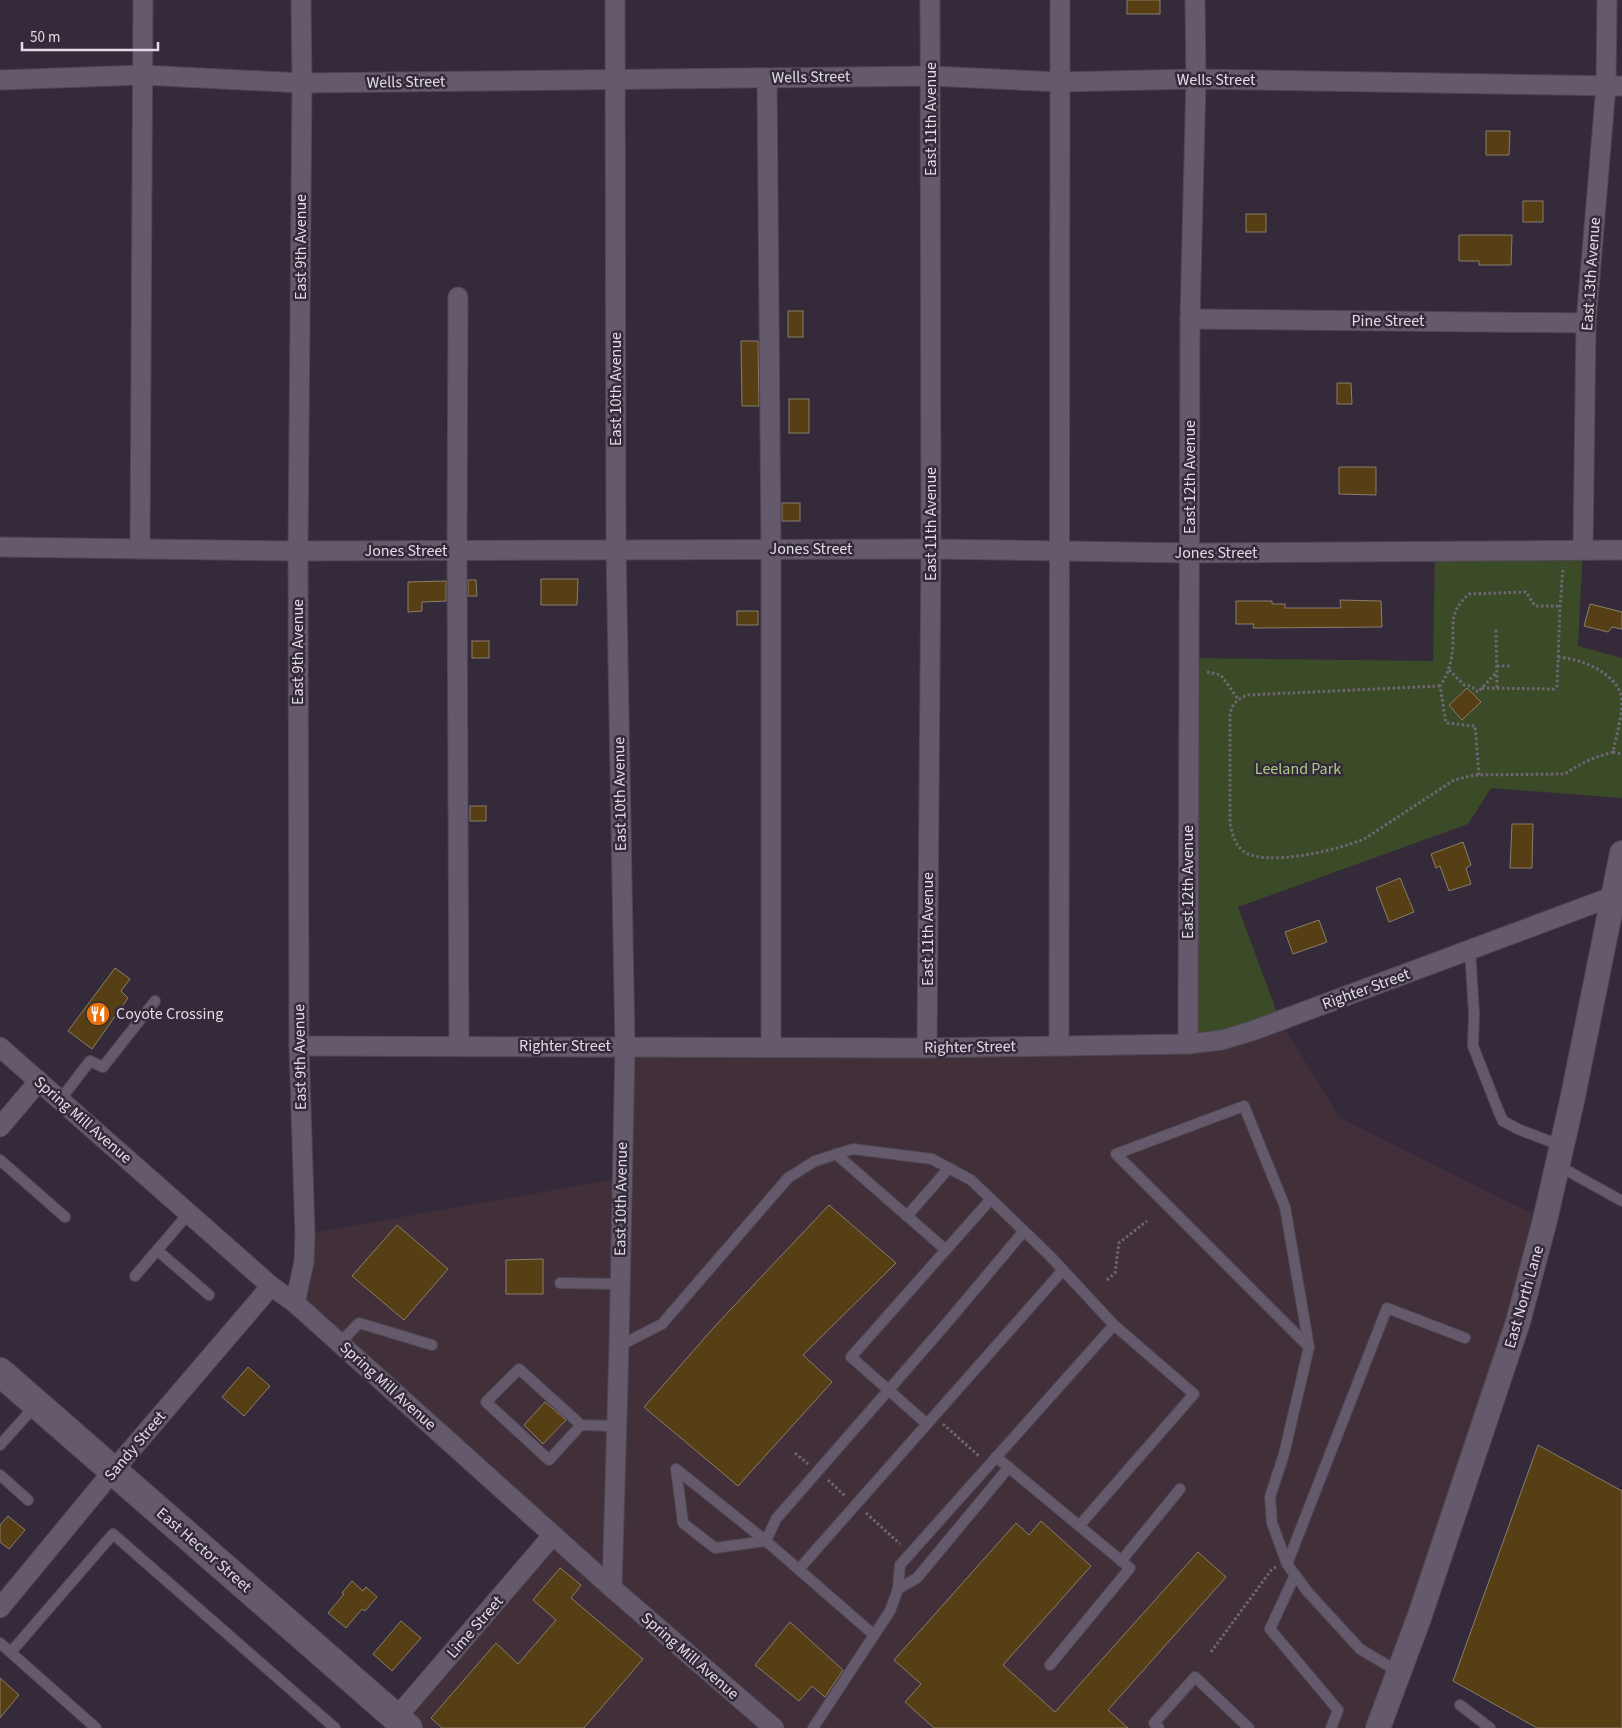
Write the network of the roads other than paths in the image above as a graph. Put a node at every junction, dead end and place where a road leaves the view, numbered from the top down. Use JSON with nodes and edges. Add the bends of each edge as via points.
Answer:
{"nodes":[{"id":1,"x":143,"y":0,"type":"edge"},
{"id":2,"x":301,"y":0,"type":"edge"},
{"id":3,"x":615,"y":0,"type":"edge"},
{"id":4,"x":930,"y":0,"type":"edge"},
{"id":5,"x":1060,"y":0,"type":"edge"},
{"id":6,"x":1195,"y":0,"type":"edge"},
{"id":7,"x":1608,"y":0,"type":"edge"},
{"id":8,"x":142,"y":75,"type":"junction"},
{"id":9,"x":931,"y":76,"type":"junction"},
{"id":10,"x":767,"y":78,"type":"junction"},
{"id":11,"x":614,"y":79,"type":"junction"},
{"id":12,"x":1196,"y":79,"type":"junction"},
{"id":13,"x":0,"y":80,"type":"edge"},
{"id":14,"x":1059,"y":82,"type":"junction"},
{"id":15,"x":302,"y":83,"type":"junction"},
{"id":16,"x":1614,"y":86,"type":"edge"},
{"id":17,"x":458,"y":297,"type":"dead end"},
{"id":18,"x":1190,"y":319,"type":"junction"},
{"id":19,"x":1586,"y":323,"type":"junction"},
{"id":20,"x":0,"y":547,"type":"edge"},
{"id":21,"x":140,"y":549,"type":"junction"},
{"id":22,"x":616,"y":549,"type":"junction"},
{"id":23,"x":772,"y":549,"type":"junction"},
{"id":24,"x":931,"y":549,"type":"junction"},
{"id":25,"x":1575,"y":549,"type":"junction"},
{"id":26,"x":457,"y":550,"type":"junction"},
{"id":27,"x":1622,"y":550,"type":"edge"},
{"id":28,"x":298,"y":551,"type":"junction"},
{"id":29,"x":1060,"y":551,"type":"junction"},
{"id":30,"x":1190,"y":553,"type":"junction"},
{"id":31,"x":1622,"y":853,"type":"edge"},
{"id":32,"x":1614,"y":896,"type":"junction"},
{"id":33,"x":1470,"y":950,"type":"junction"},
{"id":34,"x":155,"y":1001,"type":"dead end"},
{"id":35,"x":1188,"y":1044,"type":"junction"},
{"id":36,"x":299,"y":1046,"type":"junction"},
{"id":37,"x":459,"y":1046,"type":"junction"},
{"id":38,"x":1059,"y":1046,"type":"junction"},
{"id":39,"x":0,"y":1047,"type":"edge"},
{"id":40,"x":625,"y":1047,"type":"junction"},
{"id":41,"x":771,"y":1048,"type":"junction"},
{"id":42,"x":927,"y":1048,"type":"junction"},
{"id":43,"x":39,"y":1081,"type":"junction"},
{"id":44,"x":60,"y":1100,"type":"junction"},
{"id":45,"x":0,"y":1127,"type":"edge"},
{"id":46,"x":836,"y":1154,"type":"junction"},
{"id":47,"x":1560,"y":1156,"type":"junction"},
{"id":48,"x":0,"y":1160,"type":"edge"},
{"id":49,"x":949,"y":1168,"type":"junction"},
{"id":50,"x":991,"y":1199,"type":"junction"},
{"id":51,"x":1622,"y":1201,"type":"edge"},
{"id":52,"x":189,"y":1213,"type":"junction"},
{"id":53,"x":907,"y":1216,"type":"junction"},
{"id":54,"x":64,"y":1217,"type":"dead end"},
{"id":55,"x":1024,"y":1231,"type":"junction"},
{"id":56,"x":157,"y":1250,"type":"junction"},
{"id":57,"x":946,"y":1250,"type":"junction"},
{"id":58,"x":1063,"y":1270,"type":"junction"},
{"id":59,"x":135,"y":1276,"type":"dead end"},
{"id":60,"x":560,"y":1283,"type":"dead end"},
{"id":61,"x":619,"y":1284,"type":"junction"},
{"id":62,"x":271,"y":1286,"type":"junction"},
{"id":63,"x":209,"y":1295,"type":"dead end"},
{"id":64,"x":295,"y":1303,"type":"junction"},
{"id":65,"x":1114,"y":1325,"type":"junction"},
{"id":66,"x":1464,"y":1338,"type":"dead end"},
{"id":67,"x":340,"y":1343,"type":"junction"},
{"id":68,"x":432,"y":1345,"type":"dead end"},
{"id":69,"x":619,"y":1346,"type":"junction"},
{"id":70,"x":1309,"y":1347,"type":"junction"},
{"id":71,"x":0,"y":1372,"type":"edge"},
{"id":72,"x":888,"y":1390,"type":"junction"},
{"id":73,"x":37,"y":1404,"type":"junction"},
{"id":74,"x":927,"y":1424,"type":"junction"},
{"id":75,"x":581,"y":1425,"type":"junction"},
{"id":76,"x":616,"y":1426,"type":"junction"},
{"id":77,"x":0,"y":1445,"type":"edge"},
{"id":78,"x":992,"y":1461,"type":"junction"},
{"id":79,"x":1009,"y":1468,"type":"junction"},
{"id":80,"x":113,"y":1471,"type":"junction"},
{"id":81,"x":0,"y":1475,"type":"edge"},
{"id":82,"x":1180,"y":1489,"type":"dead end"},
{"id":83,"x":28,"y":1500,"type":"dead end"},
{"id":84,"x":1079,"y":1526,"type":"junction"},
{"id":85,"x":554,"y":1535,"type":"junction"},
{"id":86,"x":766,"y":1541,"type":"junction"},
{"id":87,"x":1121,"y":1561,"type":"junction"},
{"id":88,"x":1287,"y":1564,"type":"junction"},
{"id":89,"x":799,"y":1569,"type":"junction"},
{"id":90,"x":1295,"y":1575,"type":"junction"},
{"id":91,"x":612,"y":1588,"type":"junction"},
{"id":92,"x":898,"y":1589,"type":"junction"},
{"id":93,"x":0,"y":1608,"type":"edge"},
{"id":94,"x":874,"y":1635,"type":"junction"},
{"id":95,"x":0,"y":1643,"type":"edge"},
{"id":96,"x":11,"y":1652,"type":"junction"},
{"id":97,"x":1050,"y":1664,"type":"dead end"},
{"id":98,"x":1399,"y":1672,"type":"junction"},
{"id":99,"x":1460,"y":1705,"type":"dead end"},
{"id":100,"x":397,"y":1725,"type":"edge"},
{"id":101,"x":96,"y":1728,"type":"edge"},
{"id":102,"x":335,"y":1728,"type":"edge"},
{"id":103,"x":774,"y":1728,"type":"edge"},
{"id":104,"x":812,"y":1728,"type":"edge"},
{"id":105,"x":1159,"y":1728,"type":"edge"},
{"id":106,"x":1249,"y":1728,"type":"edge"},
{"id":107,"x":1331,"y":1728,"type":"edge"},
{"id":108,"x":1378,"y":1728,"type":"edge"},
{"id":109,"x":1490,"y":1728,"type":"edge"}],
"edges":[{"from":1,"to":8,"type":"street"},
{"from":2,"to":15,"type":"street","name":"East 9th Avenue"},
{"from":3,"to":11,"type":"street","name":"East 10th Avenue"},
{"from":4,"to":9,"type":"street","name":"East 11th Avenue"},
{"from":5,"to":14,"type":"street"},
{"from":6,"to":12,"type":"street","name":"East 12th Avenue"},
{"from":7,"to":16,"type":"street","name":"East 13th Avenue"},
{"from":8,"to":13,"type":"street","name":"Wells Street"},
{"from":8,"to":15,"type":"street","name":"Wells Street"},
{"from":8,"to":21,"type":"street"},
{"from":9,"to":10,"type":"street","name":"Wells Street"},
{"from":9,"to":14,"type":"street","name":"Wells Street"},
{"from":9,"to":24,"type":"street","name":"East 11th Avenue"},
{"from":10,"to":11,"type":"street","name":"Wells Street"},
{"from":10,"to":23,"type":"street"},
{"from":11,"to":15,"type":"street","name":"Wells Street"},
{"from":11,"to":22,"type":"street","name":"East 10th Avenue"},
{"from":12,"to":14,"type":"street","name":"Wells Street"},
{"from":12,"to":16,"type":"street","name":"Wells Street"},
{"from":12,"to":18,"type":"street","name":"East 12th Avenue"},
{"from":14,"to":29,"type":"street"},
{"from":15,"to":28,"type":"street","name":"East 9th Avenue"},
{"from":16,"to":19,"type":"street","name":"East 13th Avenue"},
{"from":17,"to":26,"type":"street"},
{"from":18,"to":19,"type":"street","name":"Pine Street"},
{"from":18,"to":30,"type":"street","name":"East 12th Avenue"},
{"from":19,"to":25,"type":"street","name":"East 13th Avenue"},
{"from":20,"to":21,"type":"street","name":"Jones Street"},
{"from":21,"to":28,"type":"street","name":"Jones Street"},
{"from":22,"to":23,"type":"street","name":"Jones Street"},
{"from":22,"to":26,"type":"street","name":"Jones Street"},
{"from":22,"to":40,"type":"street","name":"East 10th Avenue"},
{"from":23,"to":24,"type":"street","name":"Jones Street"},
{"from":23,"to":41,"type":"street"},
{"from":24,"to":29,"type":"street","name":"Jones Street"},
{"from":24,"to":42,"type":"street","name":"East 11th Avenue"},
{"from":25,"to":27,"type":"street","name":"Jones Street"},
{"from":25,"to":30,"type":"street","name":"Jones Street"},
{"from":26,"to":28,"type":"street","name":"Jones Street"},
{"from":26,"to":37,"type":"street"},
{"from":28,"to":36,"type":"street","name":"East 9th Avenue"},
{"from":29,"to":30,"type":"street","name":"Jones Street"},
{"from":29,"to":38,"type":"street"},
{"from":30,"to":35,"type":"street","name":"East 12th Avenue"},
{"from":31,"to":32,"type":"street","name":"East North Lane"},
{"from":32,"to":33,"type":"street","name":"Righter Street"},
{"from":32,"to":47,"type":"street","name":"East North Lane"},
{"from":33,"to":35,"type":"street","name":"Righter Street","via":[[1252,1031],[1222,1040]]},
{"from":33,"to":47,"type":"lane","via":[[1473,1046],[1498,1110],[1503,1121]]},
{"from":34,"to":44,"type":"lane","via":[[103,1067],[90,1061]]},
{"from":35,"to":38,"type":"street","name":"Righter Street"},
{"from":36,"to":37,"type":"street","name":"Righter Street"},
{"from":36,"to":64,"type":"street","name":"East 9th Avenue","via":[[305,1235],[304,1262]]},
{"from":37,"to":40,"type":"street","name":"Righter Street"},
{"from":38,"to":42,"type":"street","name":"Righter Street"},
{"from":39,"to":43,"type":"street","name":"Spring Mill Avenue"},
{"from":40,"to":41,"type":"street","name":"Righter Street"},
{"from":40,"to":61,"type":"street","name":"East 10th Avenue"},
{"from":41,"to":42,"type":"street","name":"Righter Street"},
{"from":43,"to":44,"type":"street","name":"Spring Mill Avenue"},
{"from":43,"to":45,"type":"street"},
{"from":44,"to":52,"type":"street","name":"Spring Mill Avenue"},
{"from":46,"to":49,"type":"lane","via":[[853,1149],[932,1159]]},
{"from":46,"to":53,"type":"lane"},
{"from":46,"to":69,"type":"lane","via":[[815,1161],[788,1178],[662,1324]]},
{"from":47,"to":51,"type":"lane"},
{"from":47,"to":98,"type":"street","name":"East North Lane","via":[[1518,1322]]},
{"from":48,"to":54,"type":"lane"},
{"from":49,"to":50,"type":"lane","via":[[971,1180]]},
{"from":49,"to":53,"type":"lane"},
{"from":50,"to":55,"type":"lane"},
{"from":50,"to":57,"type":"lane"},
{"from":52,"to":56,"type":"lane"},
{"from":52,"to":62,"type":"street","name":"Spring Mill Avenue"},
{"from":53,"to":57,"type":"lane"},
{"from":55,"to":58,"type":"lane"},
{"from":55,"to":72,"type":"lane"},
{"from":56,"to":59,"type":"lane"},
{"from":56,"to":63,"type":"lane"},
{"from":57,"to":72,"type":"lane","via":[[851,1357]]},
{"from":58,"to":65,"type":"lane"},
{"from":58,"to":74,"type":"lane"},
{"from":60,"to":61,"type":"lane"},
{"from":61,"to":69,"type":"street","name":"East 10th Avenue"},
{"from":62,"to":64,"type":"street","name":"Spring Mill Avenue"},
{"from":62,"to":80,"type":"street","name":"Sandy Street"},
{"from":64,"to":67,"type":"street","name":"Spring Mill Avenue"},
{"from":65,"to":78,"type":"lane"},
{"from":65,"to":84,"type":"lane","via":[[1194,1394]]},
{"from":66,"to":88,"type":"lane","via":[[1387,1308]]},
{"from":67,"to":68,"type":"lane","via":[[359,1323]]},
{"from":67,"to":85,"type":"street","name":"Spring Mill Avenue"},
{"from":69,"to":76,"type":"street","name":"East 10th Avenue"},
{"from":70,"to":70,"type":"lane","via":[[1285,1207],[1244,1106],[1116,1154]]},
{"from":70,"to":88,"type":"lane","via":[[1284,1454],[1270,1497],[1272,1523]]},
{"from":71,"to":73,"type":"main road","name":"East Hector Street"},
{"from":72,"to":74,"type":"lane"},
{"from":72,"to":86,"type":"lane","via":[[776,1519]]},
{"from":73,"to":77,"type":"lane"},
{"from":73,"to":80,"type":"main road","name":"East Hector Street"},
{"from":74,"to":89,"type":"lane"},
{"from":75,"to":75,"type":"lane","via":[[549,1460],[486,1402],[519,1369]]},
{"from":75,"to":76,"type":"lane"},
{"from":76,"to":91,"type":"street","name":"East 10th Avenue"},
{"from":78,"to":79,"type":"lane"},
{"from":78,"to":92,"type":"lane","via":[[900,1565]]},
{"from":79,"to":84,"type":"lane"},
{"from":79,"to":92,"type":"lane","via":[[918,1578]]},
{"from":80,"to":93,"type":"street","name":"Sandy Street"},
{"from":80,"to":100,"type":"main road","name":"East Hector Street"},
{"from":81,"to":83,"type":"lane"},
{"from":82,"to":87,"type":"lane"},
{"from":84,"to":87,"type":"lane"},
{"from":85,"to":91,"type":"street","name":"Spring Mill Avenue"},
{"from":85,"to":100,"type":"street","name":"Lime Street"},
{"from":86,"to":86,"type":"lane","via":[[715,1548],[683,1523],[676,1469]]},
{"from":86,"to":89,"type":"lane"},
{"from":87,"to":97,"type":"lane","via":[[1130,1568]]},
{"from":88,"to":90,"type":"lane"},
{"from":89,"to":94,"type":"lane"},
{"from":90,"to":98,"type":"lane","via":[[1324,1612],[1360,1649]]},
{"from":90,"to":107,"type":"lane","via":[[1270,1629],[1338,1710]]},
{"from":91,"to":103,"type":"street","name":"Spring Mill Avenue"},
{"from":92,"to":94,"type":"lane","via":[[890,1611]]},
{"from":94,"to":104,"type":"lane"},
{"from":95,"to":96,"type":"lane"},
{"from":96,"to":101,"type":"lane"},
{"from":96,"to":102,"type":"lane","via":[[113,1534]]},
{"from":98,"to":108,"type":"street","name":"East North Lane"},
{"from":99,"to":109,"type":"lane"},
{"from":105,"to":106,"type":"lane","via":[[1154,1723],[1195,1677]]}]}
